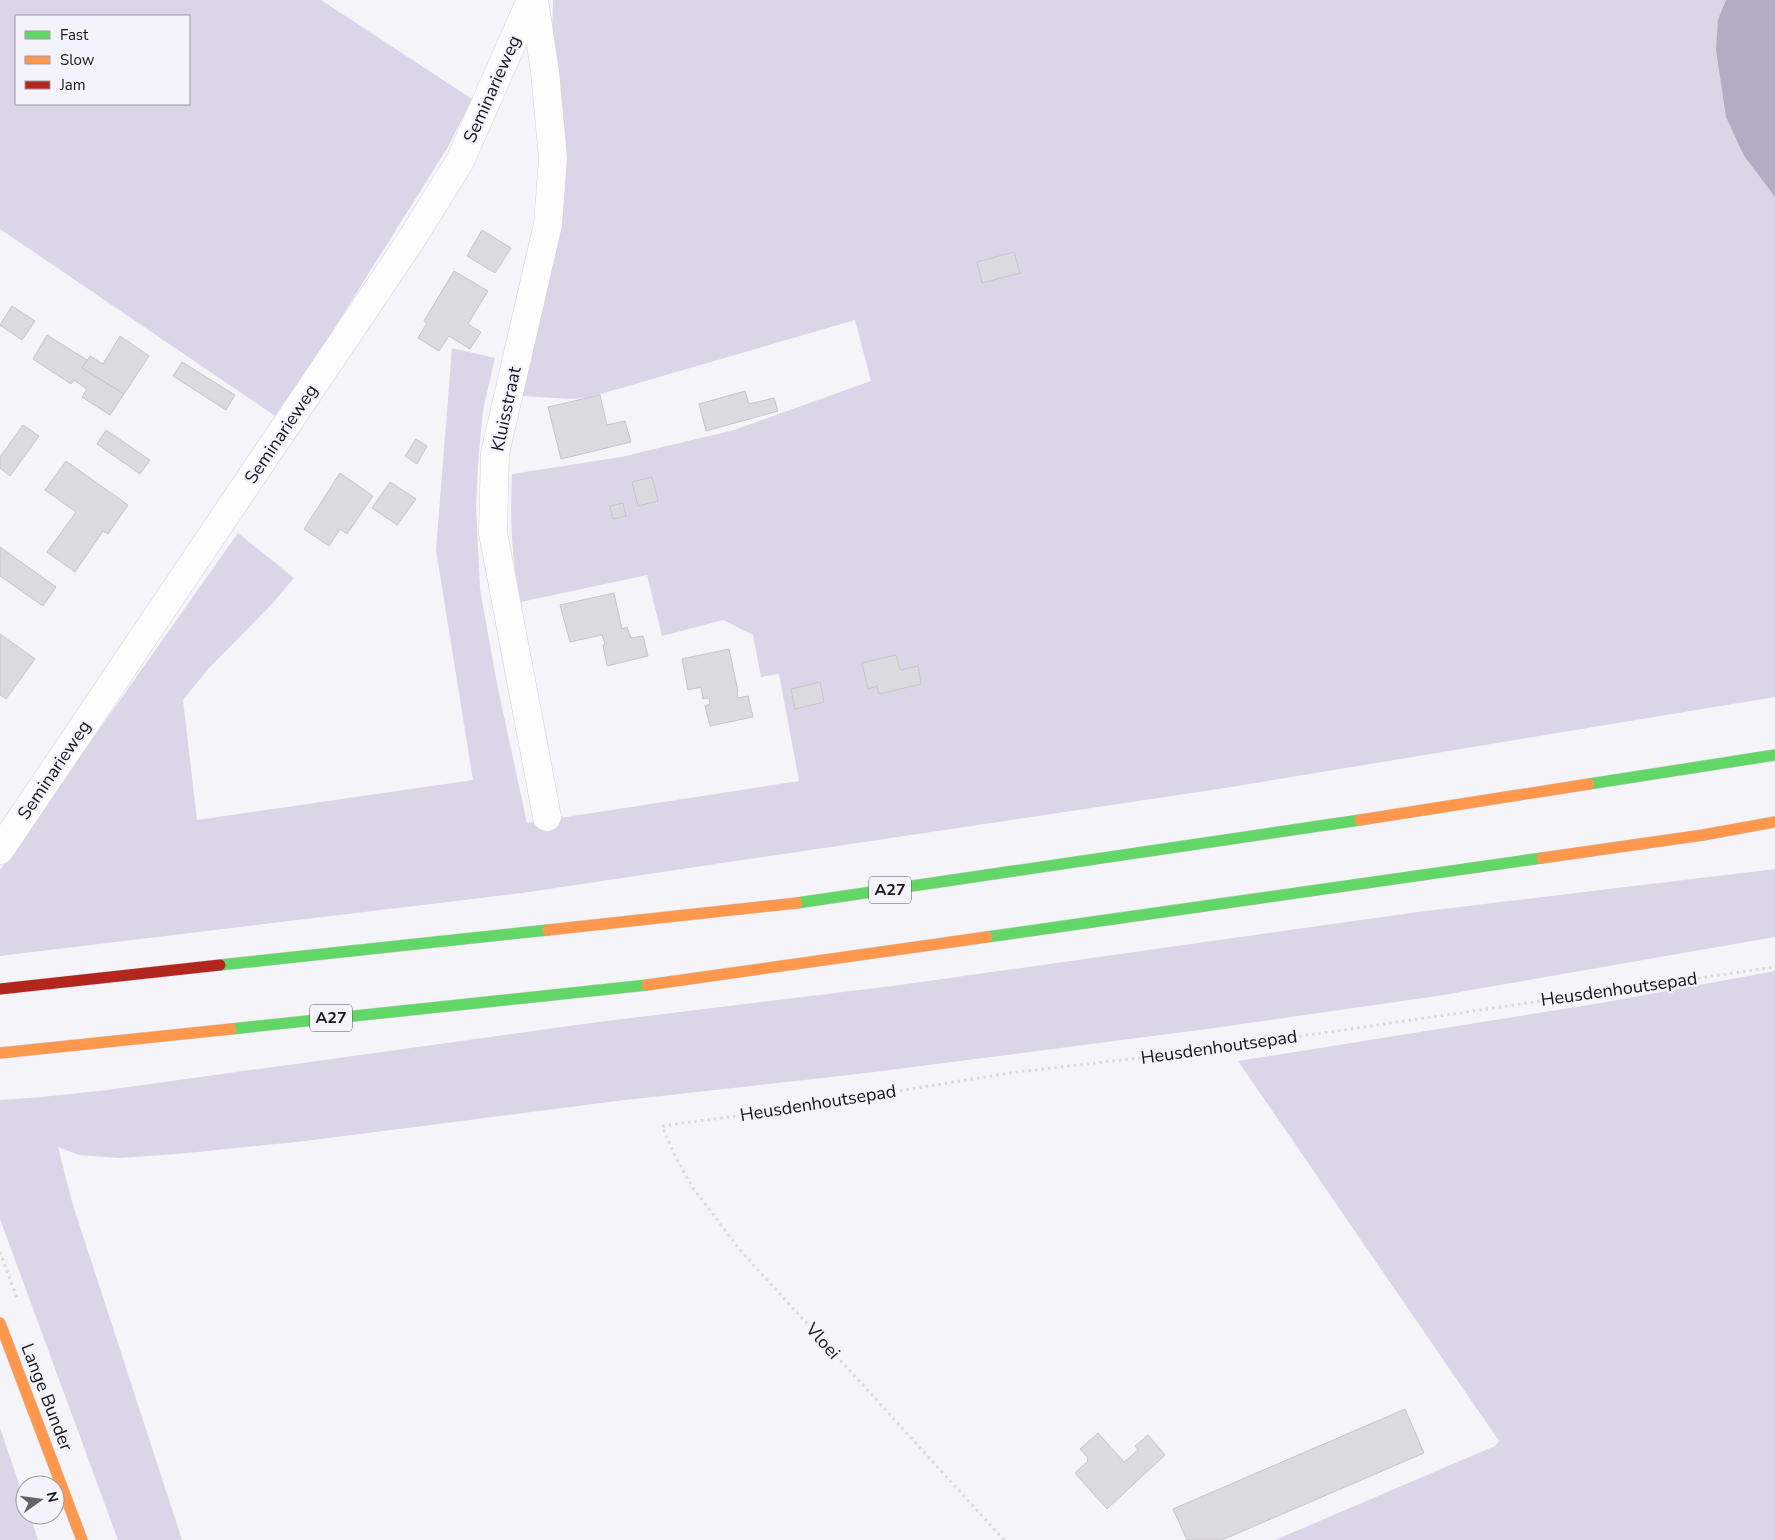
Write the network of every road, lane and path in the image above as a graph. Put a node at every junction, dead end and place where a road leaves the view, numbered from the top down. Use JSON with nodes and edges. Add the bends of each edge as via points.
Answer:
{"nodes":[{"id":1,"x":533,"y":0,"type":"edge"},
{"id":2,"x":1775,"y":755,"type":"edge"},
{"id":3,"x":547,"y":817,"type":"dead end"},
{"id":4,"x":1775,"y":822,"type":"edge"},
{"id":5,"x":1703,"y":835,"type":"junction"},
{"id":6,"x":1757,"y":836,"type":"dead end"},
{"id":7,"x":0,"y":850,"type":"edge"},
{"id":8,"x":1775,"y":967,"type":"edge"},
{"id":9,"x":0,"y":989,"type":"edge"},
{"id":10,"x":0,"y":1053,"type":"edge"},
{"id":11,"x":662,"y":1126,"type":"joint"},
{"id":12,"x":0,"y":1323,"type":"edge"},
{"id":13,"x":82,"y":1540,"type":"edge"},
{"id":14,"x":1004,"y":1540,"type":"edge"}],
"edges":[{"from":1,"to":3,"type":"street","name":"Kluisstraat","via":[[545,72],[553,158],[548,224],[495,453],[493,533]]},
{"from":1,"to":7,"type":"street","name":"Seminarieweg","via":[[460,161],[412,240]]},
{"from":2,"to":9,"type":"main road","number":"A27","via":[[785,905]]},
{"from":4,"to":5,"type":"main road","number":"A27"},
{"from":5,"to":6,"type":"main road","number":"A27"},
{"from":5,"to":10,"type":"main road","number":"A27","via":[[663,983]]},
{"from":8,"to":11,"type":"path","name":"Heusdenhoutsepad","via":[[1199,1051],[1010,1073]]},
{"from":11,"to":14,"type":"path","name":"Vloei","via":[[694,1188],[740,1250]]},
{"from":12,"to":13,"type":"main road","name":"Lange Bunder"}]}
